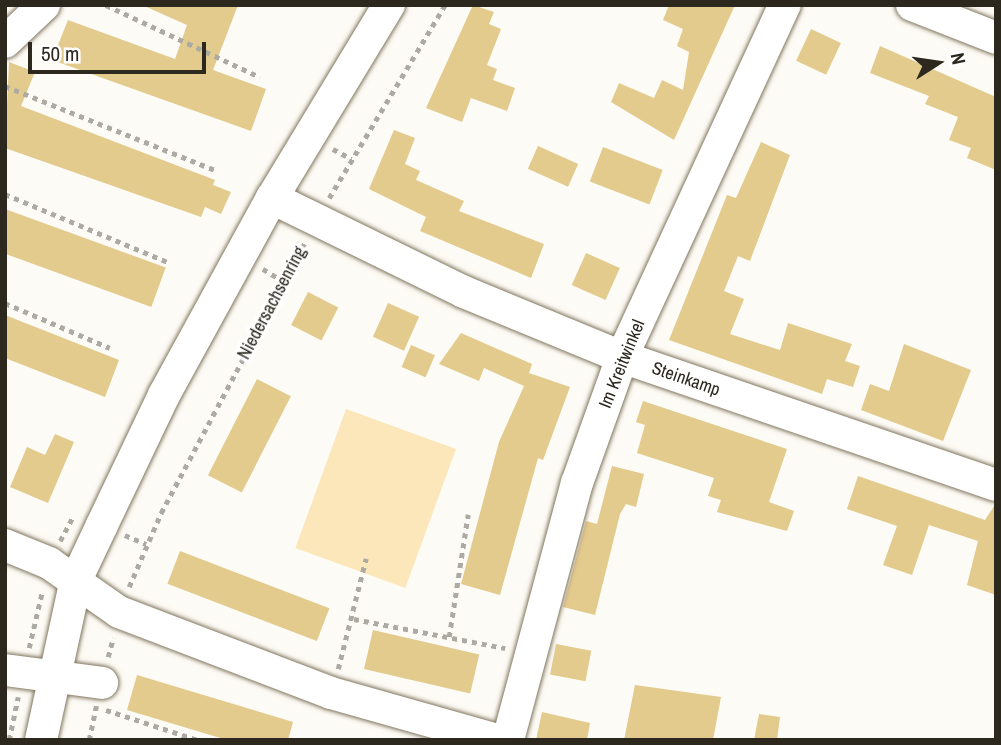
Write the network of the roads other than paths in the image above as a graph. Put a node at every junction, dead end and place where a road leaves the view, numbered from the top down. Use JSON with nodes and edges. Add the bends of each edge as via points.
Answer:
{"nodes":[{"id":1,"x":44,"y":5,"type":"edge"},
{"id":2,"x":389,"y":5,"type":"edge"},
{"id":3,"x":785,"y":5,"type":"edge"},
{"id":4,"x":921,"y":7,"type":"edge"},
{"id":5,"x":996,"y":38,"type":"edge"},
{"id":6,"x":5,"y":42,"type":"edge"},
{"id":7,"x":272,"y":198,"type":"junction"},
{"id":8,"x":622,"y":357,"type":"junction"},
{"id":9,"x":996,"y":485,"type":"edge"},
{"id":10,"x":5,"y":545,"type":"edge"},
{"id":11,"x":76,"y":580,"type":"junction"},
{"id":12,"x":5,"y":670,"type":"edge"},
{"id":13,"x":54,"y":676,"type":"junction"},
{"id":14,"x":99,"y":695,"type":"road end"},
{"id":15,"x":41,"y":740,"type":"edge"},
{"id":16,"x":497,"y":740,"type":"edge"},
{"id":17,"x":508,"y":740,"type":"edge"}],
"edges":[{"from":1,"to":6,"type":"street"},
{"from":2,"to":7,"type":"street"},
{"from":3,"to":8,"type":"street","name":"Im Kreitwinkel"},
{"from":4,"to":5,"type":"street"},
{"from":7,"to":8,"type":"street","name":"Steinkamp"},
{"from":7,"to":11,"type":"street","via":[[164,395]]},
{"from":8,"to":9,"type":"street","name":"Steinkamp"},
{"from":8,"to":17,"type":"street","name":"Im Kreitwinkel","via":[[577,483]]},
{"from":10,"to":11,"type":"street"},
{"from":11,"to":13,"type":"street"},
{"from":11,"to":16,"type":"street","via":[[119,612],[331,693]]},
{"from":12,"to":13,"type":"street"},
{"from":13,"to":14,"type":"street"},
{"from":13,"to":15,"type":"street"}]}
